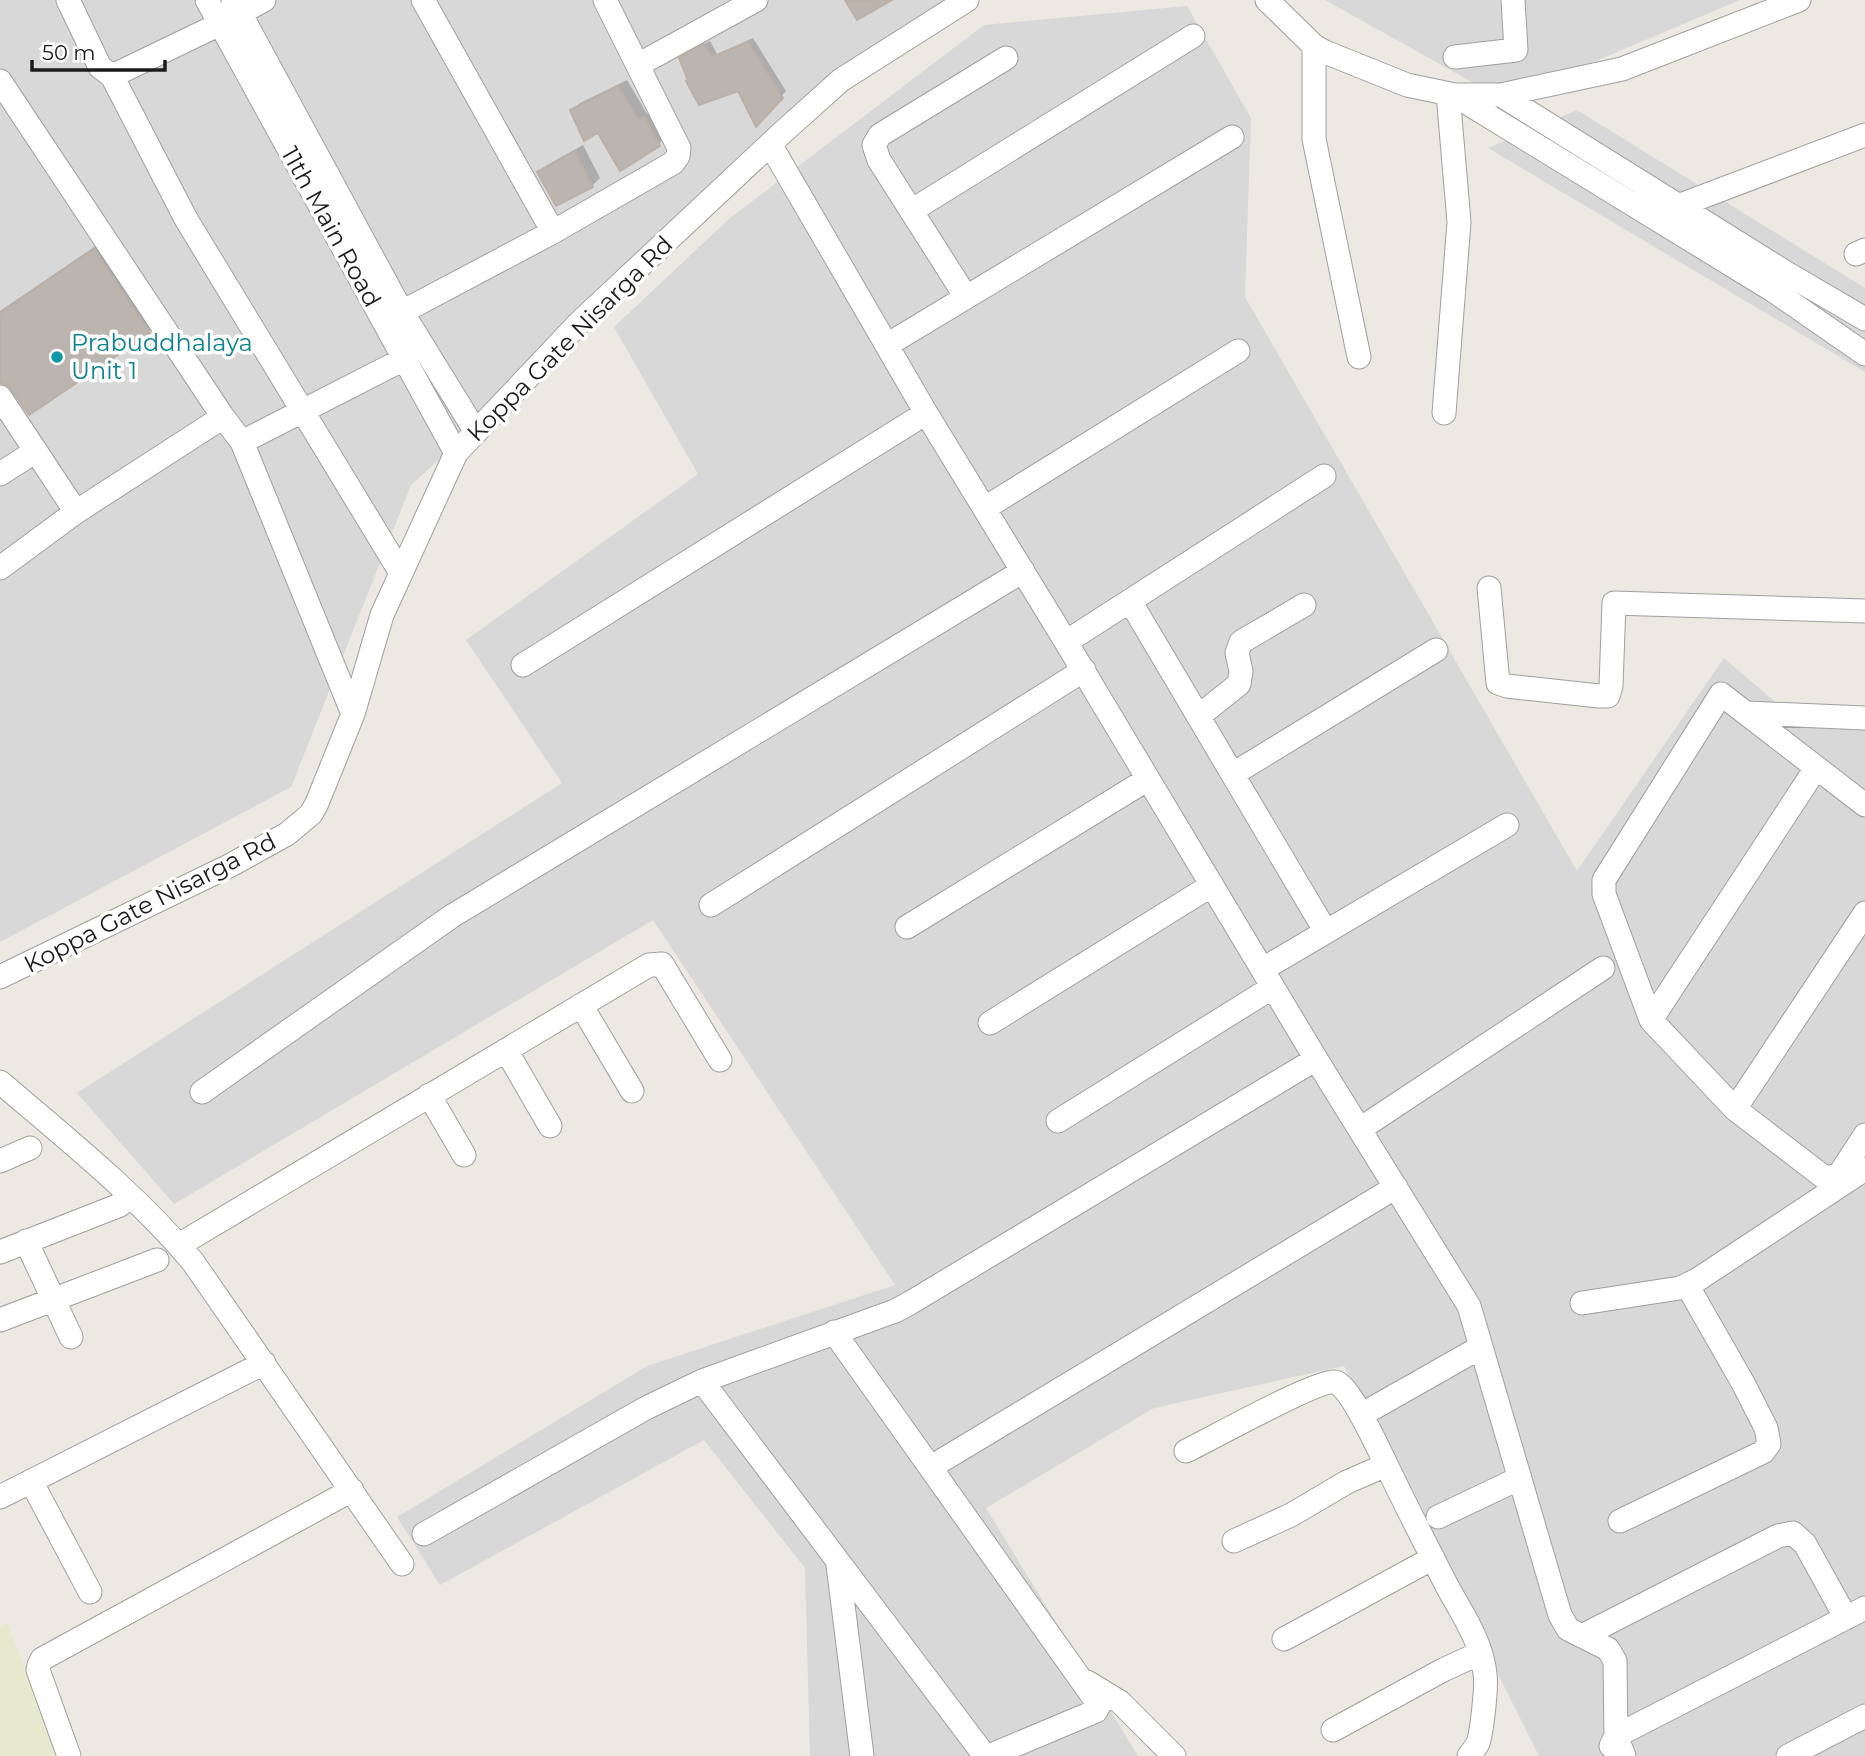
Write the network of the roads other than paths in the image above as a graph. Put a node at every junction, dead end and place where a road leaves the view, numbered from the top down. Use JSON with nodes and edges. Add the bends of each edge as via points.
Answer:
{"nodes":[{"id":1,"x":68,"y":0,"type":"edge"},
{"id":2,"x":207,"y":0,"type":"edge"},
{"id":3,"x":264,"y":0,"type":"edge"},
{"id":4,"x":423,"y":0,"type":"edge"},
{"id":5,"x":605,"y":0,"type":"edge"},
{"id":6,"x":756,"y":0,"type":"edge"},
{"id":7,"x":967,"y":0,"type":"edge"},
{"id":8,"x":1267,"y":0,"type":"edge"},
{"id":9,"x":1513,"y":0,"type":"edge"},
{"id":10,"x":1799,"y":0,"type":"edge"},
{"id":11,"x":237,"y":6,"type":"edge"},
{"id":12,"x":220,"y":24,"type":"junction"},
{"id":13,"x":1193,"y":36,"type":"dead end"},
{"id":14,"x":1314,"y":46,"type":"junction"},
{"id":15,"x":1455,"y":57,"type":"dead end"},
{"id":16,"x":1006,"y":58,"type":"dead end"},
{"id":17,"x":638,"y":65,"type":"junction"},
{"id":18,"x":112,"y":76,"type":"junction"},
{"id":19,"x":0,"y":81,"type":"edge"},
{"id":20,"x":1451,"y":94,"type":"junction"},
{"id":21,"x":1502,"y":96,"type":"junction"},
{"id":22,"x":1865,"y":135,"type":"edge"},
{"id":23,"x":1232,"y":137,"type":"dead end"},
{"id":24,"x":770,"y":144,"type":"junction"},
{"id":25,"x":1678,"y":206,"type":"junction"},
{"id":26,"x":911,"y":211,"type":"junction"},
{"id":27,"x":1658,"y":220,"type":"junction"},
{"id":28,"x":553,"y":232,"type":"junction"},
{"id":29,"x":966,"y":298,"type":"junction"},
{"id":30,"x":393,"y":317,"type":"junction"},
{"id":31,"x":1865,"y":319,"type":"edge"},
{"id":32,"x":887,"y":345,"type":"junction"},
{"id":33,"x":1238,"y":351,"type":"dead end"},
{"id":34,"x":1865,"y":354,"type":"edge"},
{"id":35,"x":1359,"y":357,"type":"dead end"},
{"id":36,"x":404,"y":359,"type":"junction"},
{"id":37,"x":0,"y":397,"type":"edge"},
{"id":38,"x":302,"y":411,"type":"junction"},
{"id":39,"x":926,"y":413,"type":"junction"},
{"id":40,"x":1444,"y":413,"type":"dead end"},
{"id":41,"x":223,"y":417,"type":"junction"},
{"id":42,"x":476,"y":432,"type":"junction"},
{"id":43,"x":242,"y":442,"type":"junction"},
{"id":44,"x":36,"y":451,"type":"junction"},
{"id":45,"x":456,"y":453,"type":"junction"},
{"id":46,"x":0,"y":474,"type":"edge"},
{"id":47,"x":1324,"y":476,"type":"dead end"},
{"id":48,"x":985,"y":508,"type":"junction"},
{"id":49,"x":76,"y":512,"type":"junction"},
{"id":50,"x":0,"y":568,"type":"edge"},
{"id":51,"x":1023,"y":571,"type":"junction"},
{"id":52,"x":401,"y":572,"type":"junction"},
{"id":53,"x":1489,"y":588,"type":"dead end"},
{"id":54,"x":1130,"y":601,"type":"junction"},
{"id":55,"x":1304,"y":605,"type":"dead end"},
{"id":56,"x":1865,"y":611,"type":"edge"},
{"id":57,"x":1066,"y":642,"type":"junction"},
{"id":58,"x":1436,"y":650,"type":"dead end"},
{"id":59,"x":523,"y":665,"type":"dead end"},
{"id":60,"x":1084,"y":670,"type":"junction"},
{"id":61,"x":1746,"y":713,"type":"junction"},
{"id":62,"x":353,"y":714,"type":"junction"},
{"id":63,"x":1199,"y":716,"type":"junction"},
{"id":64,"x":1865,"y":718,"type":"edge"},
{"id":65,"x":1816,"y":768,"type":"junction"},
{"id":66,"x":1233,"y":774,"type":"junction"},
{"id":67,"x":1148,"y":779,"type":"junction"},
{"id":68,"x":1865,"y":805,"type":"edge"},
{"id":69,"x":1507,"y":825,"type":"dead end"},
{"id":70,"x":1212,"y":884,"type":"junction"},
{"id":71,"x":711,"y":905,"type":"dead end"},
{"id":72,"x":1865,"y":913,"type":"edge"},
{"id":73,"x":907,"y":927,"type":"dead end"},
{"id":74,"x":1326,"y":932,"type":"junction"},
{"id":75,"x":1603,"y":968,"type":"dead end"},
{"id":76,"x":0,"y":977,"type":"edge"},
{"id":77,"x":1268,"y":978,"type":"junction"},
{"id":78,"x":581,"y":1005,"type":"junction"},
{"id":79,"x":1651,"y":1020,"type":"junction"},
{"id":80,"x":990,"y":1023,"type":"dead end"},
{"id":81,"x":506,"y":1050,"type":"junction"},
{"id":82,"x":1316,"y":1059,"type":"junction"},
{"id":83,"x":720,"y":1060,"type":"dead end"},
{"id":84,"x":0,"y":1082,"type":"edge"},
{"id":85,"x":632,"y":1091,"type":"dead end"},
{"id":86,"x":202,"y":1092,"type":"dead end"},
{"id":87,"x":429,"y":1096,"type":"junction"},
{"id":88,"x":1735,"y":1109,"type":"junction"},
{"id":89,"x":1058,"y":1121,"type":"dead end"},
{"id":90,"x":551,"y":1126,"type":"dead end"},
{"id":91,"x":1360,"y":1129,"type":"junction"},
{"id":92,"x":1865,"y":1136,"type":"edge"},
{"id":93,"x":30,"y":1149,"type":"dead end"},
{"id":94,"x":464,"y":1155,"type":"dead end"},
{"id":95,"x":0,"y":1161,"type":"edge"},
{"id":96,"x":1865,"y":1169,"type":"edge"},
{"id":97,"x":1396,"y":1187,"type":"junction"},
{"id":98,"x":120,"y":1205,"type":"dead end"},
{"id":99,"x":26,"y":1241,"type":"junction"},
{"id":100,"x":178,"y":1245,"type":"junction"},
{"id":101,"x":0,"y":1252,"type":"edge"},
{"id":102,"x":157,"y":1260,"type":"dead end"},
{"id":103,"x":1687,"y":1285,"type":"junction"},
{"id":104,"x":53,"y":1300,"type":"junction"},
{"id":105,"x":1582,"y":1303,"type":"dead end"},
{"id":106,"x":0,"y":1320,"type":"edge"},
{"id":107,"x":834,"y":1332,"type":"junction"},
{"id":108,"x":71,"y":1337,"type":"dead end"},
{"id":109,"x":1481,"y":1347,"type":"junction"},
{"id":110,"x":264,"y":1363,"type":"junction"},
{"id":111,"x":702,"y":1381,"type":"junction"},
{"id":112,"x":1361,"y":1415,"type":"junction"},
{"id":113,"x":1186,"y":1451,"type":"dead end"},
{"id":114,"x":1386,"y":1465,"type":"junction"},
{"id":115,"x":931,"y":1468,"type":"junction"},
{"id":116,"x":1520,"y":1478,"type":"junction"},
{"id":117,"x":31,"y":1481,"type":"junction"},
{"id":118,"x":352,"y":1490,"type":"junction"},
{"id":119,"x":0,"y":1497,"type":"edge"},
{"id":120,"x":1438,"y":1517,"type":"dead end"},
{"id":121,"x":1620,"y":1521,"type":"dead end"},
{"id":122,"x":424,"y":1534,"type":"dead end"},
{"id":123,"x":1234,"y":1541,"type":"dead end"},
{"id":124,"x":1433,"y":1558,"type":"junction"},
{"id":125,"x":838,"y":1561,"type":"junction"},
{"id":126,"x":402,"y":1564,"type":"dead end"},
{"id":127,"x":90,"y":1592,"type":"dead end"},
{"id":128,"x":1856,"y":1613,"type":"edge"},
{"id":129,"x":1583,"y":1636,"type":"junction"},
{"id":130,"x":1284,"y":1639,"type":"dead end"},
{"id":131,"x":1480,"y":1653,"type":"junction"},
{"id":132,"x":1081,"y":1679,"type":"junction"},
{"id":133,"x":1865,"y":1716,"type":"edge"},
{"id":134,"x":1333,"y":1730,"type":"dead end"},
{"id":135,"x":1616,"y":1749,"type":"edge"},
{"id":136,"x":69,"y":1756,"type":"edge"},
{"id":137,"x":862,"y":1756,"type":"edge"},
{"id":138,"x":987,"y":1756,"type":"edge"},
{"id":139,"x":1174,"y":1756,"type":"edge"},
{"id":140,"x":1469,"y":1756,"type":"edge"},
{"id":141,"x":1788,"y":1756,"type":"edge"}],
"edges":[{"from":1,"to":18,"type":"street","via":[[100,67]]},
{"from":2,"to":12,"type":"street","name":"11th Main Road"},
{"from":3,"to":11,"type":"street"},
{"from":4,"to":28,"type":"street"},
{"from":5,"to":17,"type":"street"},
{"from":6,"to":17,"type":"street"},
{"from":7,"to":24,"type":"street","name":"Koppa Gate Nisarga Rd","via":[[841,80]]},
{"from":8,"to":14,"type":"street"},
{"from":9,"to":15,"type":"street","via":[[1516,50]]},
{"from":10,"to":21,"type":"street","via":[[1622,69]]},
{"from":11,"to":12,"type":"street"},
{"from":11,"to":30,"type":"street","name":"11th Main Road"},
{"from":12,"to":18,"type":"street"},
{"from":12,"to":30,"type":"street","name":"11th Main Road"},
{"from":13,"to":26,"type":"street"},
{"from":14,"to":20,"type":"street","via":[[1407,85]]},
{"from":14,"to":35,"type":"street","via":[[1314,139]]},
{"from":16,"to":26,"type":"street","via":[[880,135],[874,145],[879,160]]},
{"from":17,"to":28,"type":"street","via":[[679,148],[678,156]]},
{"from":18,"to":38,"type":"street","via":[[186,219]]},
{"from":19,"to":41,"type":"street"},
{"from":20,"to":21,"type":"street"},
{"from":20,"to":27,"type":"street"},
{"from":20,"to":40,"type":"street","via":[[1459,222]]},
{"from":21,"to":25,"type":"street"},
{"from":22,"to":25,"type":"street"},
{"from":23,"to":29,"type":"street"},
{"from":24,"to":32,"type":"street"},
{"from":24,"to":42,"type":"street","name":"Koppa Gate Nisarga Rd","via":[[579,324]]},
{"from":25,"to":27,"type":"street"},
{"from":25,"to":31,"type":"street"},
{"from":26,"to":29,"type":"street"},
{"from":27,"to":34,"type":"street"},
{"from":28,"to":30,"type":"street"},
{"from":29,"to":32,"type":"street"},
{"from":30,"to":36,"type":"street","name":"11th Main Road"},
{"from":30,"to":42,"type":"street","name":"11th Main Road"},
{"from":32,"to":39,"type":"street"},
{"from":33,"to":48,"type":"street"},
{"from":36,"to":38,"type":"street"},
{"from":36,"to":45,"type":"street","name":"11th Main Road"},
{"from":37,"to":44,"type":"street"},
{"from":38,"to":43,"type":"street"},
{"from":38,"to":52,"type":"street"},
{"from":39,"to":48,"type":"street"},
{"from":39,"to":59,"type":"street"},
{"from":41,"to":43,"type":"street"},
{"from":41,"to":49,"type":"street"},
{"from":42,"to":45,"type":"street","name":"Koppa Gate Nisarga Rd"},
{"from":43,"to":62,"type":"street"},
{"from":44,"to":46,"type":"street"},
{"from":44,"to":49,"type":"street"},
{"from":45,"to":52,"type":"street","name":"Koppa Gate Nisarga Rd"},
{"from":47,"to":54,"type":"street"},
{"from":48,"to":51,"type":"street"},
{"from":49,"to":50,"type":"street"},
{"from":51,"to":57,"type":"street"},
{"from":51,"to":86,"type":"street","via":[[452,916]]},
{"from":52,"to":62,"type":"street","name":"Koppa Gate Nisarga Rd","via":[[379,623]]},
{"from":53,"to":56,"type":"street","via":[[1498,683],[1599,696],[1608,696],[1611,686],[1614,603]]},
{"from":54,"to":57,"type":"street"},
{"from":54,"to":63,"type":"street"},
{"from":55,"to":63,"type":"street","via":[[1241,642],[1239,684]]},
{"from":57,"to":60,"type":"street"},
{"from":58,"to":66,"type":"street"},
{"from":60,"to":67,"type":"street"},
{"from":60,"to":71,"type":"street"},
{"from":61,"to":64,"type":"street"},
{"from":61,"to":65,"type":"street"},
{"from":61,"to":79,"type":"street","via":[[1721,694],[1604,880],[1605,894]]},
{"from":62,"to":76,"type":"street","name":"Koppa Gate Nisarga Rd","via":[[311,814],[287,834]]},
{"from":63,"to":66,"type":"street"},
{"from":65,"to":68,"type":"street"},
{"from":65,"to":79,"type":"street"},
{"from":66,"to":74,"type":"street"},
{"from":67,"to":70,"type":"street"},
{"from":67,"to":73,"type":"street"},
{"from":69,"to":74,"type":"street"},
{"from":70,"to":77,"type":"street"},
{"from":70,"to":80,"type":"street"},
{"from":72,"to":88,"type":"street"},
{"from":74,"to":77,"type":"street"},
{"from":75,"to":91,"type":"street"},
{"from":77,"to":82,"type":"street"},
{"from":77,"to":89,"type":"street"},
{"from":78,"to":81,"type":"street"},
{"from":78,"to":83,"type":"street","via":[[649,965],[662,964]]},
{"from":78,"to":85,"type":"street"},
{"from":79,"to":88,"type":"street"},
{"from":81,"to":87,"type":"street"},
{"from":81,"to":90,"type":"street"},
{"from":82,"to":91,"type":"street"},
{"from":82,"to":107,"type":"street","via":[[910,1303]]},
{"from":84,"to":100,"type":"street","via":[[112,1177]]},
{"from":87,"to":94,"type":"street"},
{"from":87,"to":100,"type":"street"},
{"from":88,"to":92,"type":"street","via":[[1825,1178],[1839,1175]]},
{"from":91,"to":97,"type":"street"},
{"from":93,"to":95,"type":"street"},
{"from":96,"to":103,"type":"street"},
{"from":97,"to":109,"type":"street","via":[[1469,1306]]},
{"from":97,"to":115,"type":"street"},
{"from":98,"to":99,"type":"street"},
{"from":99,"to":101,"type":"street"},
{"from":99,"to":104,"type":"street"},
{"from":100,"to":110,"type":"street"},
{"from":102,"to":104,"type":"street"},
{"from":103,"to":105,"type":"street"},
{"from":103,"to":121,"type":"street","via":[[1755,1405],[1769,1444],[1763,1452]]},
{"from":104,"to":106,"type":"street"},
{"from":104,"to":108,"type":"street"},
{"from":107,"to":111,"type":"street"},
{"from":107,"to":115,"type":"street"},
{"from":109,"to":112,"type":"street"},
{"from":109,"to":116,"type":"street"},
{"from":110,"to":117,"type":"street"},
{"from":110,"to":118,"type":"street"},
{"from":111,"to":122,"type":"street"},
{"from":111,"to":125,"type":"street"},
{"from":112,"to":113,"type":"street","via":[[1343,1385],[1335,1381]]},
{"from":112,"to":114,"type":"street"},
{"from":114,"to":123,"type":"street"},
{"from":114,"to":124,"type":"street"},
{"from":115,"to":132,"type":"street"},
{"from":116,"to":120,"type":"street"},
{"from":116,"to":129,"type":"street","via":[[1560,1615],[1568,1629]]},
{"from":117,"to":119,"type":"street"},
{"from":117,"to":127,"type":"street"},
{"from":118,"to":126,"type":"street"},
{"from":118,"to":136,"type":"street","via":[[42,1659],[38,1670]]},
{"from":124,"to":130,"type":"street"},
{"from":124,"to":131,"type":"street"},
{"from":125,"to":137,"type":"street"},
{"from":125,"to":138,"type":"street"},
{"from":128,"to":129,"type":"street","via":[[1793,1533]]},
{"from":128,"to":135,"type":"street"},
{"from":129,"to":135,"type":"street","via":[[1608,1649],[1615,1661]]},
{"from":131,"to":134,"type":"street"},
{"from":131,"to":140,"type":"street","via":[[1486,1675],[1484,1702],[1478,1743]]},
{"from":132,"to":138,"type":"street","via":[[1099,1705],[1096,1710]]},
{"from":132,"to":139,"type":"street","via":[[1120,1702]]},
{"from":133,"to":141,"type":"street"}]}
